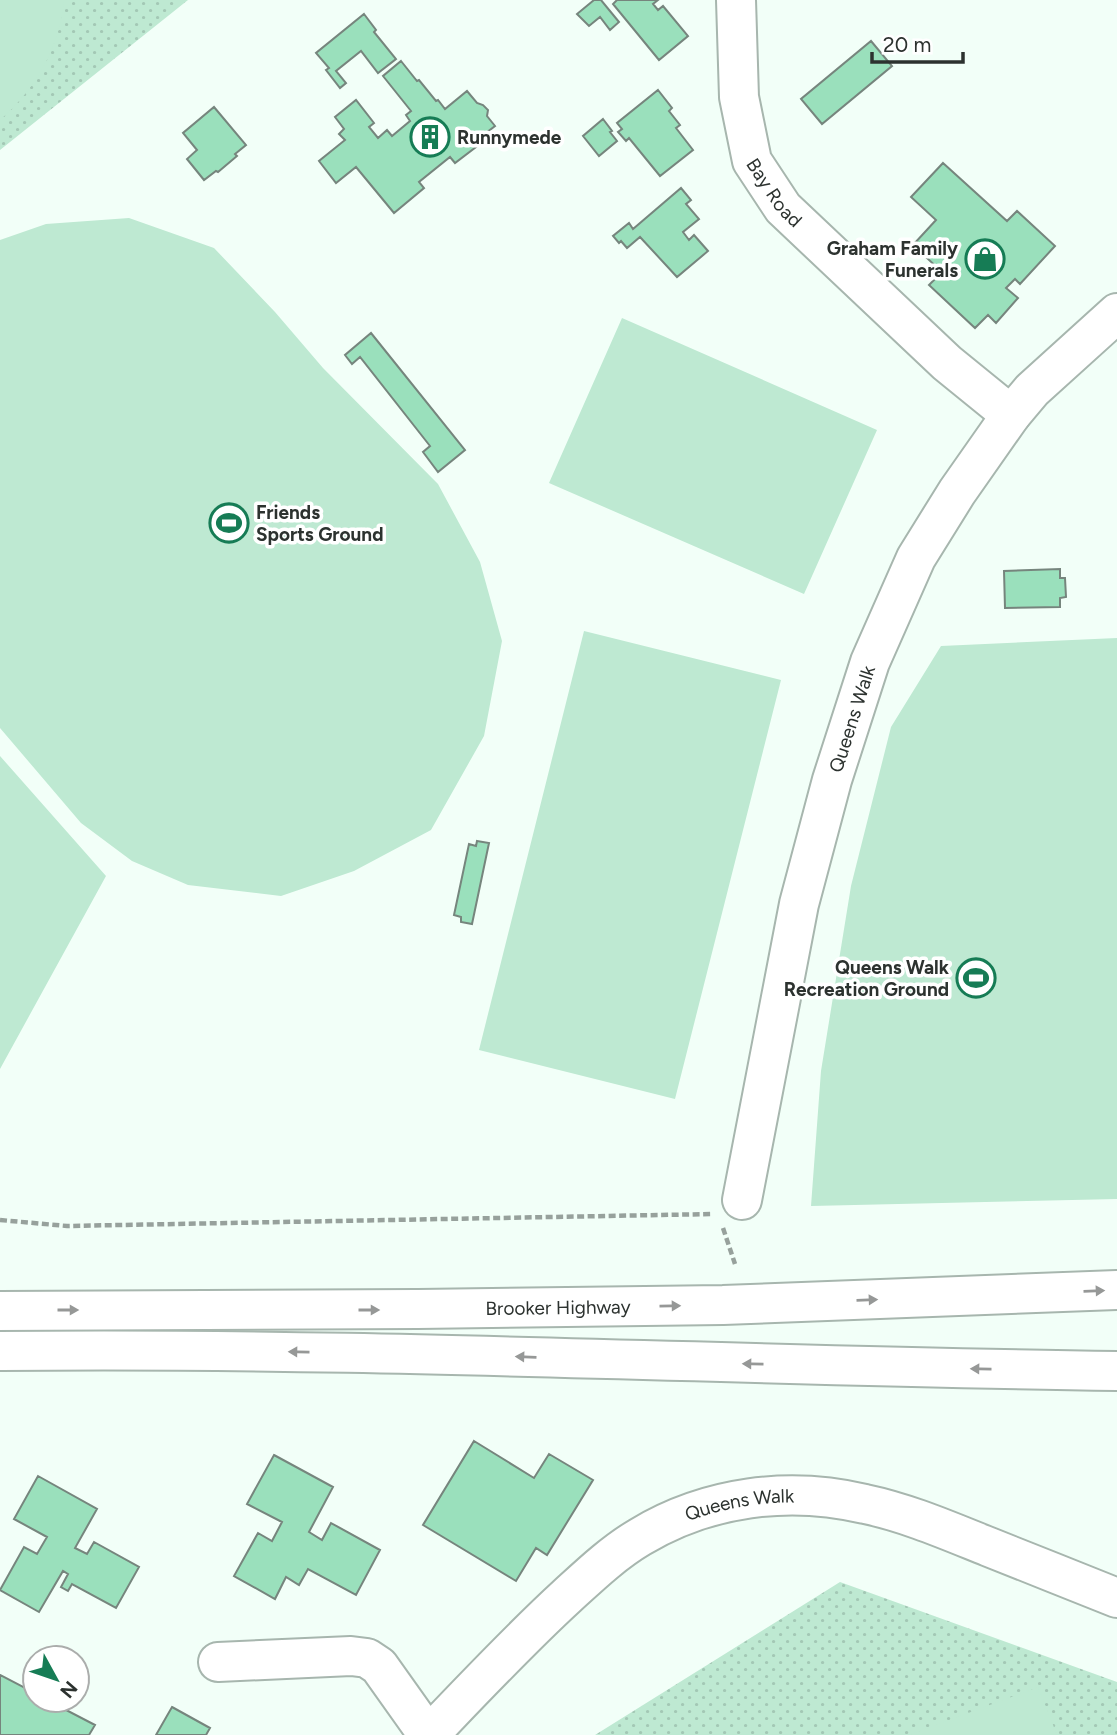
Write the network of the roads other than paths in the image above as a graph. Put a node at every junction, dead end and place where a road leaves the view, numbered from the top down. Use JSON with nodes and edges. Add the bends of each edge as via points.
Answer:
{"nodes":[{"id":1,"x":736,"y":0,"type":"edge"},
{"id":2,"x":1117,"y":313,"type":"edge"},
{"id":3,"x":1011,"y":415,"type":"junction"},
{"id":4,"x":730,"y":1207,"type":"road end"},
{"id":5,"x":1117,"y":1290,"type":"edge"},
{"id":6,"x":0,"y":1311,"type":"edge"},
{"id":7,"x":0,"y":1351,"type":"edge"},
{"id":8,"x":1117,"y":1371,"type":"edge"},
{"id":9,"x":1117,"y":1598,"type":"edge"},
{"id":10,"x":218,"y":1662,"type":"dead end"},
{"id":11,"x":428,"y":1735,"type":"edge"}],
"edges":[{"from":1,"to":3,"type":"main road","name":"Bay Road","via":[[739,97],[752,161],[783,208],[947,363]]},
{"from":2,"to":3,"type":"main road","name":"Queens Walk"},
{"from":3,"to":4,"type":"main road","name":"Queens Walk","via":[[916,558],[870,662],[799,904]]},
{"from":6,"to":5,"type":"main road","name":"Brooker Highway","one_way":true,"via":[[695,1305]]},
{"from":8,"to":7,"type":"main road","one_way":true,"via":[[435,1354]]},
{"from":9,"to":11,"type":"main road","name":"Queens Walk","via":[[915,1518],[864,1503],[811,1495],[766,1495],[719,1504],[640,1537],[598,1567]]},
{"from":10,"to":11,"type":"main road","via":[[367,1658],[379,1666]]}]}
